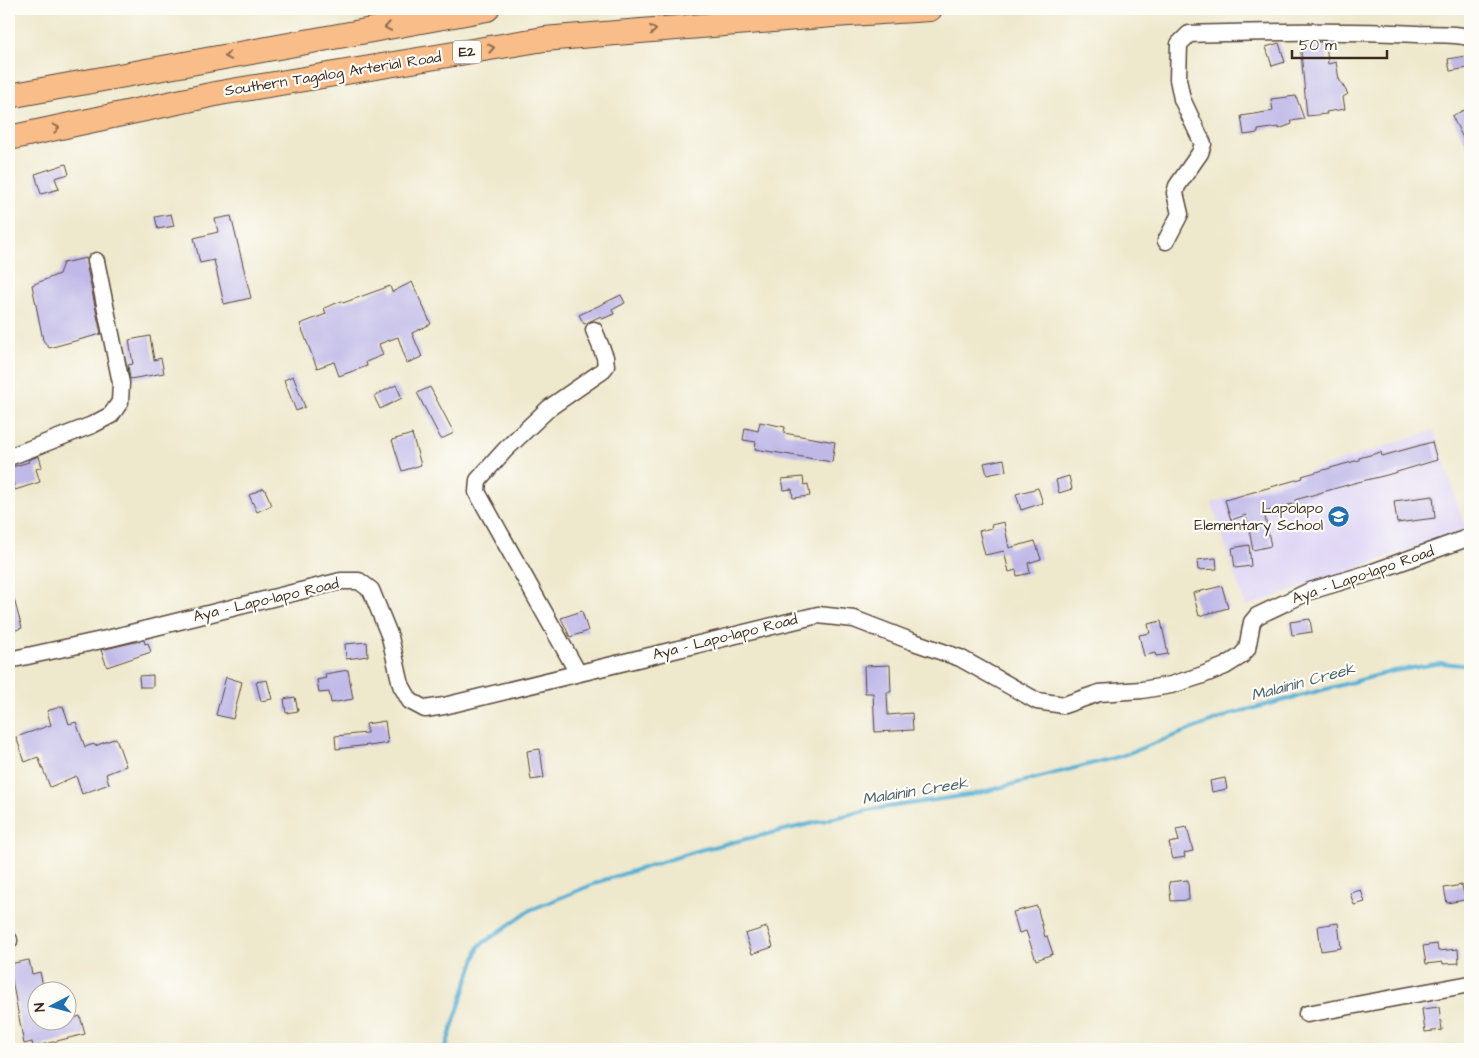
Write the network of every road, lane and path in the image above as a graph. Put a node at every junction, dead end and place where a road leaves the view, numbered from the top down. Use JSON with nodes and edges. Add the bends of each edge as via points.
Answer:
{"nodes":[{"id":1,"x":487,"y":9,"type":"edge"},
{"id":2,"x":930,"y":9,"type":"edge"},
{"id":3,"x":1470,"y":38,"type":"edge"},
{"id":4,"x":9,"y":96,"type":"edge"},
{"id":5,"x":9,"y":138,"type":"edge"},
{"id":6,"x":1166,"y":241,"type":"dead end"},
{"id":7,"x":96,"y":262,"type":"dead end"},
{"id":8,"x":594,"y":330,"type":"dead end"},
{"id":9,"x":9,"y":457,"type":"edge"},
{"id":10,"x":1470,"y":536,"type":"edge"},
{"id":11,"x":9,"y":660,"type":"edge"},
{"id":12,"x":578,"y":673,"type":"junction"},
{"id":13,"x":1470,"y":984,"type":"edge"},
{"id":14,"x":1307,"y":1014,"type":"dead end"}],
"edges":[{"from":1,"to":4,"type":"highway","one_way":true},
{"from":5,"to":2,"type":"highway","name":"Southern Tagalog Arterial Road","number":"E2","one_way":true,"via":[[220,93],[544,39]]},
{"from":3,"to":6,"type":"street","via":[[1464,35],[1360,31],[1189,34],[1179,44],[1178,79],[1182,98],[1203,144],[1177,186],[1175,193],[1180,214]]},
{"from":7,"to":9,"type":"street","via":[[121,383],[120,402],[111,415],[92,425]]},
{"from":8,"to":12,"type":"street","via":[[606,366],[549,408],[505,450],[476,485]]},
{"from":10,"to":12,"type":"street","name":"Aya - Lapo-lapo Road","via":[[1374,572],[1310,591],[1256,616],[1247,649],[1241,656],[1200,676],[1142,690],[1099,693],[1064,705],[1037,701],[960,658],[854,619],[818,615]]},
{"from":11,"to":12,"type":"street","name":"Aya - Lapo-lapo Road","via":[[341,581],[359,580],[371,590],[378,605],[390,637],[401,685],[410,701],[425,709]]},
{"from":13,"to":14,"type":"street"}]}
